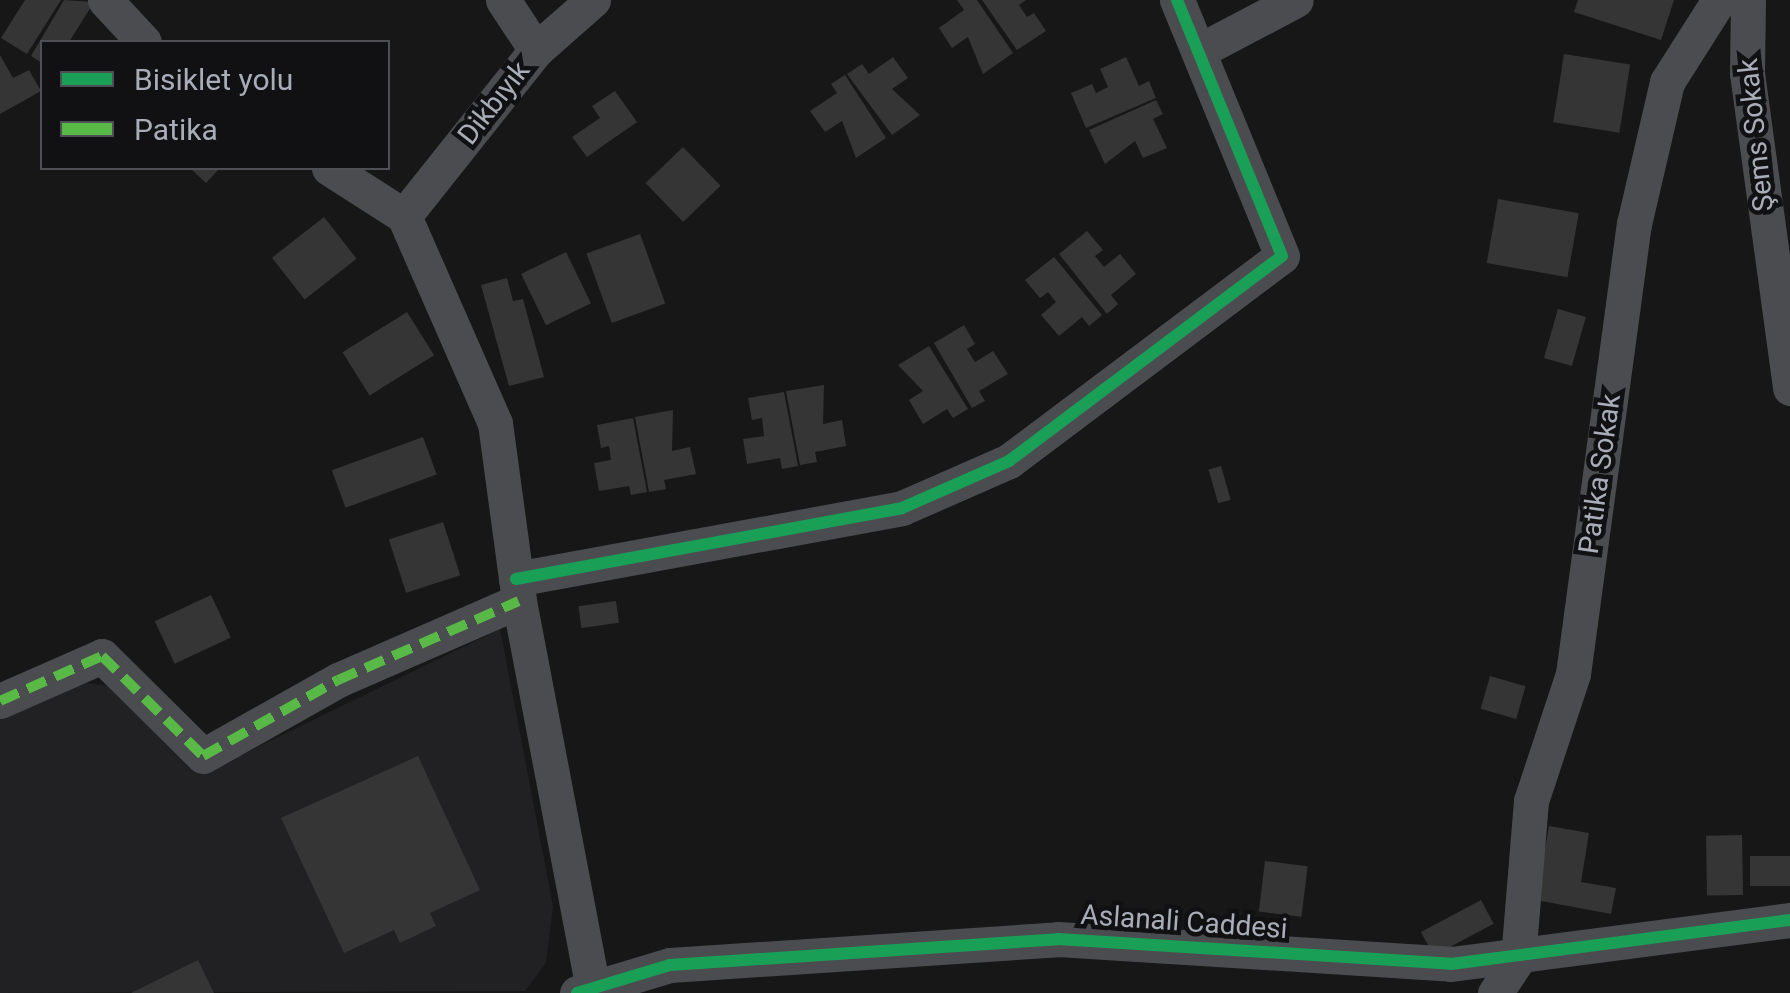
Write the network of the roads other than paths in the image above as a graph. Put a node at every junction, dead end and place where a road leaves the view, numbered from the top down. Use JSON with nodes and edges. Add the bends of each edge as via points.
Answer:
{"nodes":[{"id":1,"x":105,"y":0,"type":"edge"},
{"id":2,"x":503,"y":0,"type":"edge"},
{"id":3,"x":593,"y":0,"type":"edge"},
{"id":4,"x":1177,"y":0,"type":"edge"},
{"id":5,"x":1296,"y":0,"type":"edge"},
{"id":6,"x":1718,"y":0,"type":"edge"},
{"id":7,"x":1748,"y":0,"type":"edge"},
{"id":8,"x":142,"y":40,"type":"edge"},
{"id":9,"x":536,"y":50,"type":"junction"},
{"id":10,"x":1201,"y":50,"type":"junction"},
{"id":11,"x":332,"y":170,"type":"edge"},
{"id":12,"x":404,"y":216,"type":"junction"},
{"id":13,"x":1790,"y":388,"type":"edge"},
{"id":14,"x":518,"y":590,"type":"junction"},
{"id":15,"x":0,"y":700,"type":"edge"},
{"id":16,"x":1790,"y":920,"type":"edge"},
{"id":17,"x":1518,"y":959,"type":"junction"},
{"id":18,"x":584,"y":989,"type":"edge"},
{"id":19,"x":1495,"y":993,"type":"edge"}],
"edges":[{"from":1,"to":8,"type":"street"},
{"from":2,"to":9,"type":"street"},
{"from":3,"to":9,"type":"street","name":"Dikbıyık"},
{"from":4,"to":10,"type":"street"},
{"from":5,"to":10,"type":"street"},
{"from":6,"to":17,"type":"street","name":"Patika Sokak","via":[[1667,82],[1634,224],[1573,674],[1531,801]]},
{"from":7,"to":13,"type":"street","name":"Şems Sokak","via":[[1746,73]]},
{"from":9,"to":12,"type":"street","name":"Dikbıyık"},
{"from":10,"to":14,"type":"street","via":[[1282,256],[1009,461],[902,508]]},
{"from":11,"to":12,"type":"street"},
{"from":12,"to":14,"type":"street","via":[[494,423]]},
{"from":14,"to":15,"type":"street","via":[[203,756],[102,656]]},
{"from":14,"to":18,"type":"street"},
{"from":16,"to":17,"type":"street","name":"Aslanali Caddesi"},
{"from":17,"to":18,"type":"street","name":"Aslanali Caddesi","via":[[1369,961],[1058,939],[670,965]]},
{"from":17,"to":19,"type":"street"}]}
